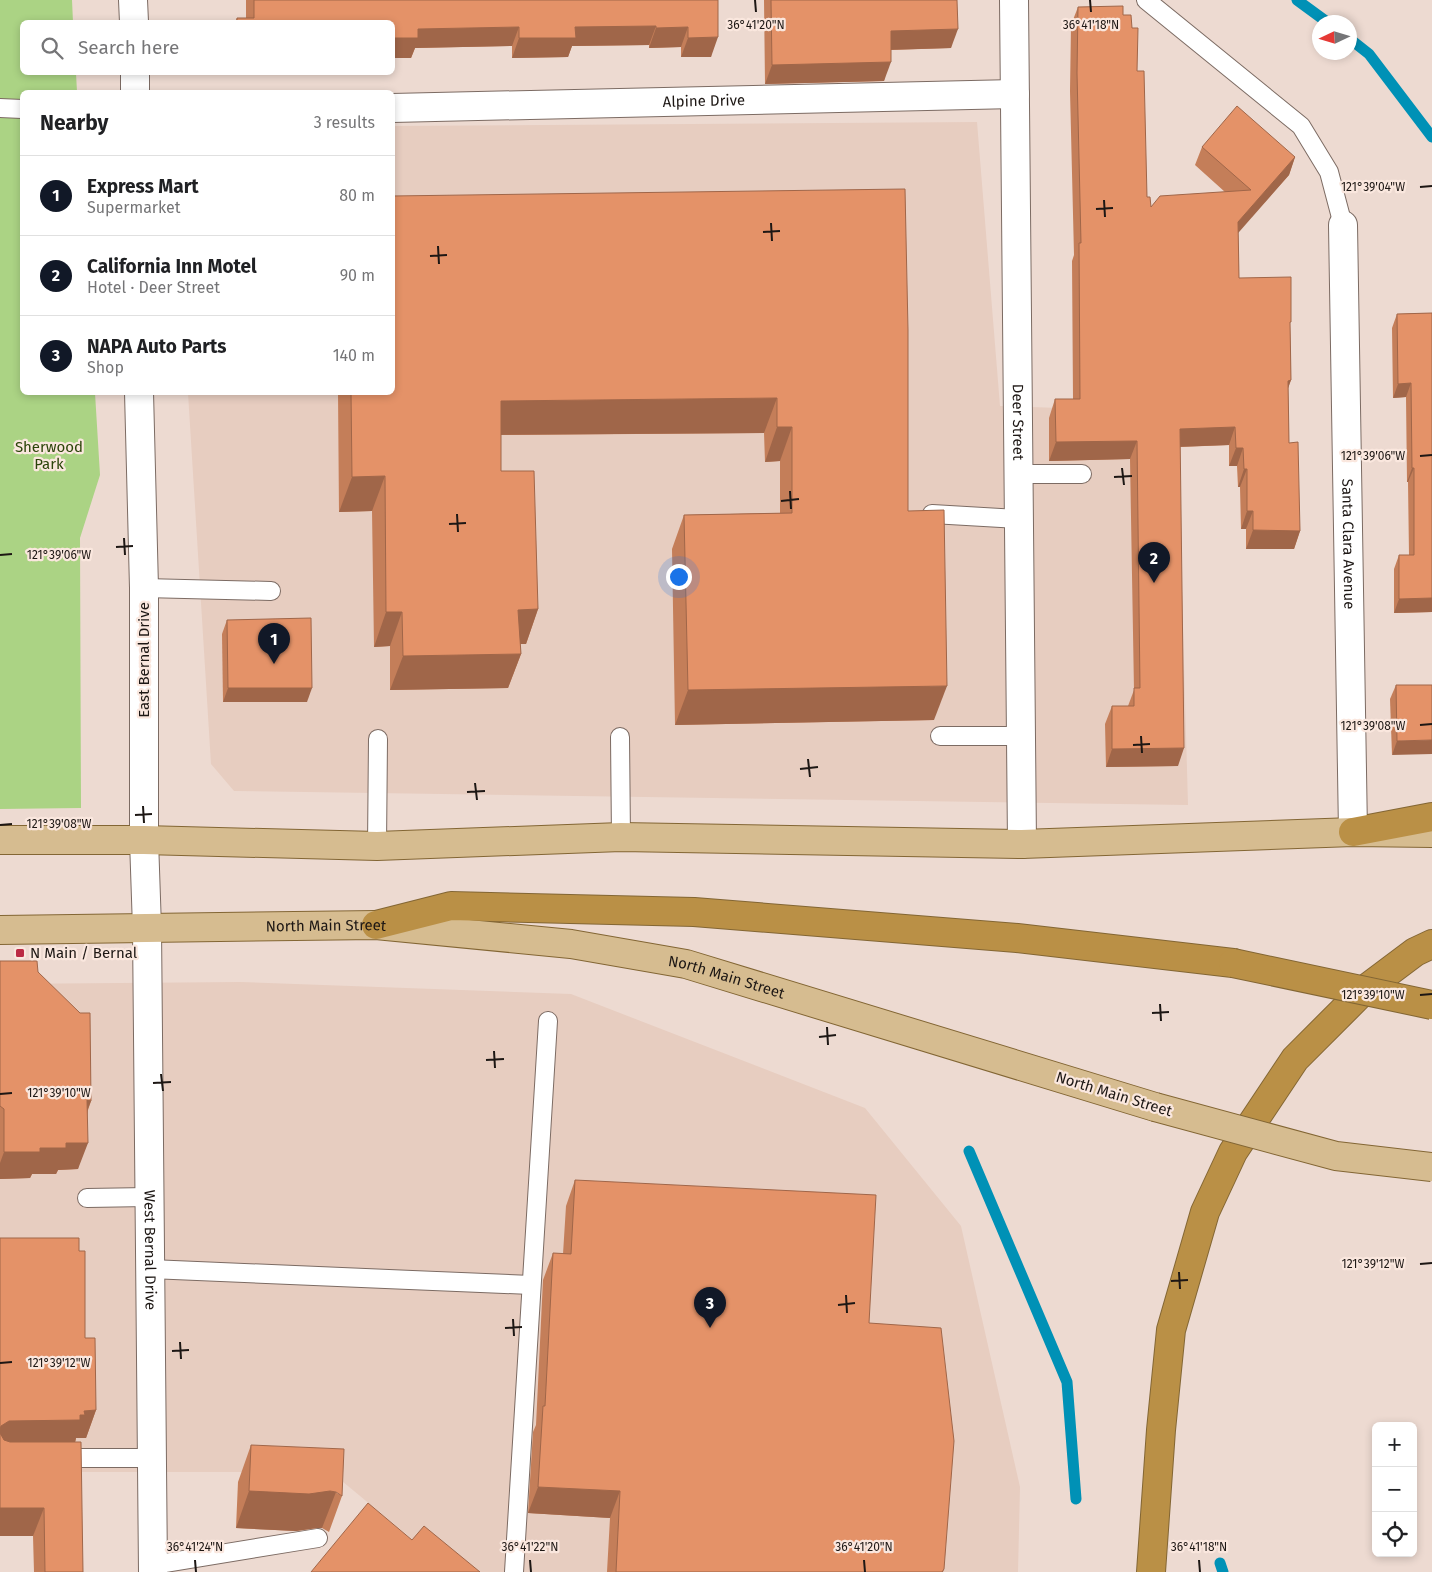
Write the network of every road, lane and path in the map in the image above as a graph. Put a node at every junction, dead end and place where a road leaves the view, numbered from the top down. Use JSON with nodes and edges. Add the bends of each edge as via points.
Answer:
{"nodes":[{"id":1,"x":134,"y":0,"type":"edge"},
{"id":2,"x":1014,"y":0,"type":"edge"},
{"id":3,"x":1146,"y":0,"type":"edge"},
{"id":4,"x":134,"y":20,"type":"edge"},
{"id":5,"x":135,"y":75,"type":"edge"},
{"id":6,"x":135,"y":90,"type":"edge"},
{"id":7,"x":1015,"y":94,"type":"junction"},
{"id":8,"x":0,"y":108,"type":"edge"},
{"id":9,"x":395,"y":108,"type":"edge"},
{"id":10,"x":20,"y":109,"type":"edge"},
{"id":11,"x":1343,"y":225,"type":"joint"},
{"id":12,"x":139,"y":395,"type":"edge"},
{"id":13,"x":1019,"y":474,"type":"junction"},
{"id":14,"x":1082,"y":474,"type":"dead end"},
{"id":15,"x":932,"y":514,"type":"edge"},
{"id":16,"x":1019,"y":518,"type":"junction"},
{"id":17,"x":144,"y":588,"type":"junction"},
{"id":18,"x":271,"y":591,"type":"dead end"},
{"id":19,"x":940,"y":736,"type":"dead end"},
{"id":20,"x":1021,"y":736,"type":"junction"},
{"id":21,"x":620,"y":737,"type":"dead end"},
{"id":22,"x":378,"y":739,"type":"dead end"},
{"id":23,"x":1432,"y":817,"type":"edge"},
{"id":24,"x":1353,"y":832,"type":"junction"},
{"id":25,"x":1432,"y":833,"type":"edge"},
{"id":26,"x":621,"y":837,"type":"junction"},
{"id":27,"x":0,"y":840,"type":"edge"},
{"id":28,"x":144,"y":840,"type":"junction"},
{"id":29,"x":1022,"y":844,"type":"junction"},
{"id":30,"x":377,"y":846,"type":"junction"},
{"id":31,"x":376,"y":925,"type":"junction"},
{"id":32,"x":147,"y":928,"type":"junction"},
{"id":33,"x":0,"y":930,"type":"edge"},
{"id":34,"x":1432,"y":944,"type":"edge"},
{"id":35,"x":1432,"y":1005,"type":"edge"},
{"id":36,"x":548,"y":1021,"type":"dead end"},
{"id":37,"x":1432,"y":1167,"type":"edge"},
{"id":38,"x":148,"y":1197,"type":"junction"},
{"id":39,"x":87,"y":1198,"type":"dead end"},
{"id":40,"x":150,"y":1269,"type":"junction"},
{"id":41,"x":531,"y":1285,"type":"junction"},
{"id":42,"x":38,"y":1458,"type":"edge"},
{"id":43,"x":152,"y":1458,"type":"junction"},
{"id":44,"x":318,"y":1538,"type":"edge"},
{"id":45,"x":153,"y":1569,"type":"edge"},
{"id":46,"x":514,"y":1572,"type":"edge"},
{"id":47,"x":1151,"y":1572,"type":"edge"}],
"edges":[{"from":1,"to":4,"type":"street"},
{"from":2,"to":7,"type":"street","name":"Deer Street"},
{"from":3,"to":11,"type":"lane","via":[[1301,126],[1330,172]]},
{"from":5,"to":6,"type":"street"},
{"from":7,"to":9,"type":"street","name":"Alpine Drive"},
{"from":7,"to":13,"type":"street","name":"Deer Street"},
{"from":8,"to":10,"type":"lane"},
{"from":11,"to":24,"type":"street","name":"Santa Clara Avenue"},
{"from":12,"to":17,"type":"street","name":"East Bernal Drive"},
{"from":13,"to":14,"type":"lane"},
{"from":13,"to":16,"type":"street","name":"Deer Street"},
{"from":15,"to":16,"type":"lane"},
{"from":16,"to":20,"type":"street","name":"Deer Street"},
{"from":17,"to":18,"type":"lane"},
{"from":17,"to":28,"type":"street","name":"East Bernal Drive"},
{"from":19,"to":20,"type":"lane"},
{"from":20,"to":29,"type":"street","name":"Deer Street"},
{"from":21,"to":26,"type":"lane"},
{"from":22,"to":30,"type":"lane"},
{"from":23,"to":24,"type":"highway"},
{"from":24,"to":25,"type":"main road"},
{"from":24,"to":29,"type":"main road"},
{"from":26,"to":29,"type":"main road"},
{"from":26,"to":30,"type":"main road"},
{"from":27,"to":28,"type":"main road"},
{"from":28,"to":30,"type":"main road"},
{"from":28,"to":32,"type":"street","name":"East Bernal Drive"},
{"from":31,"to":32,"type":"main road","name":"North Main Street"},
{"from":31,"to":35,"type":"highway","bridge":true,"via":[[451,906],[694,912],[1017,938],[1233,963]]},
{"from":31,"to":37,"type":"main road","name":"North Main Street","bridge":true,"via":[[571,944],[686,964],[1155,1107],[1336,1156]]},
{"from":32,"to":33,"type":"main road","name":"North Main Street"},
{"from":32,"to":38,"type":"street","name":"West Bernal Drive"},
{"from":34,"to":47,"type":"highway","via":[[1415,952],[1363,991],[1295,1059],[1233,1152],[1205,1212],[1172,1330]]},
{"from":36,"to":41,"type":"lane"},
{"from":38,"to":39,"type":"lane"},
{"from":38,"to":40,"type":"street","name":"West Bernal Drive"},
{"from":40,"to":41,"type":"lane"},
{"from":40,"to":43,"type":"street","name":"West Bernal Drive"},
{"from":41,"to":46,"type":"lane"},
{"from":42,"to":43,"type":"lane"},
{"from":43,"to":45,"type":"street","name":"West Bernal Drive"},
{"from":44,"to":45,"type":"lane"}]}
